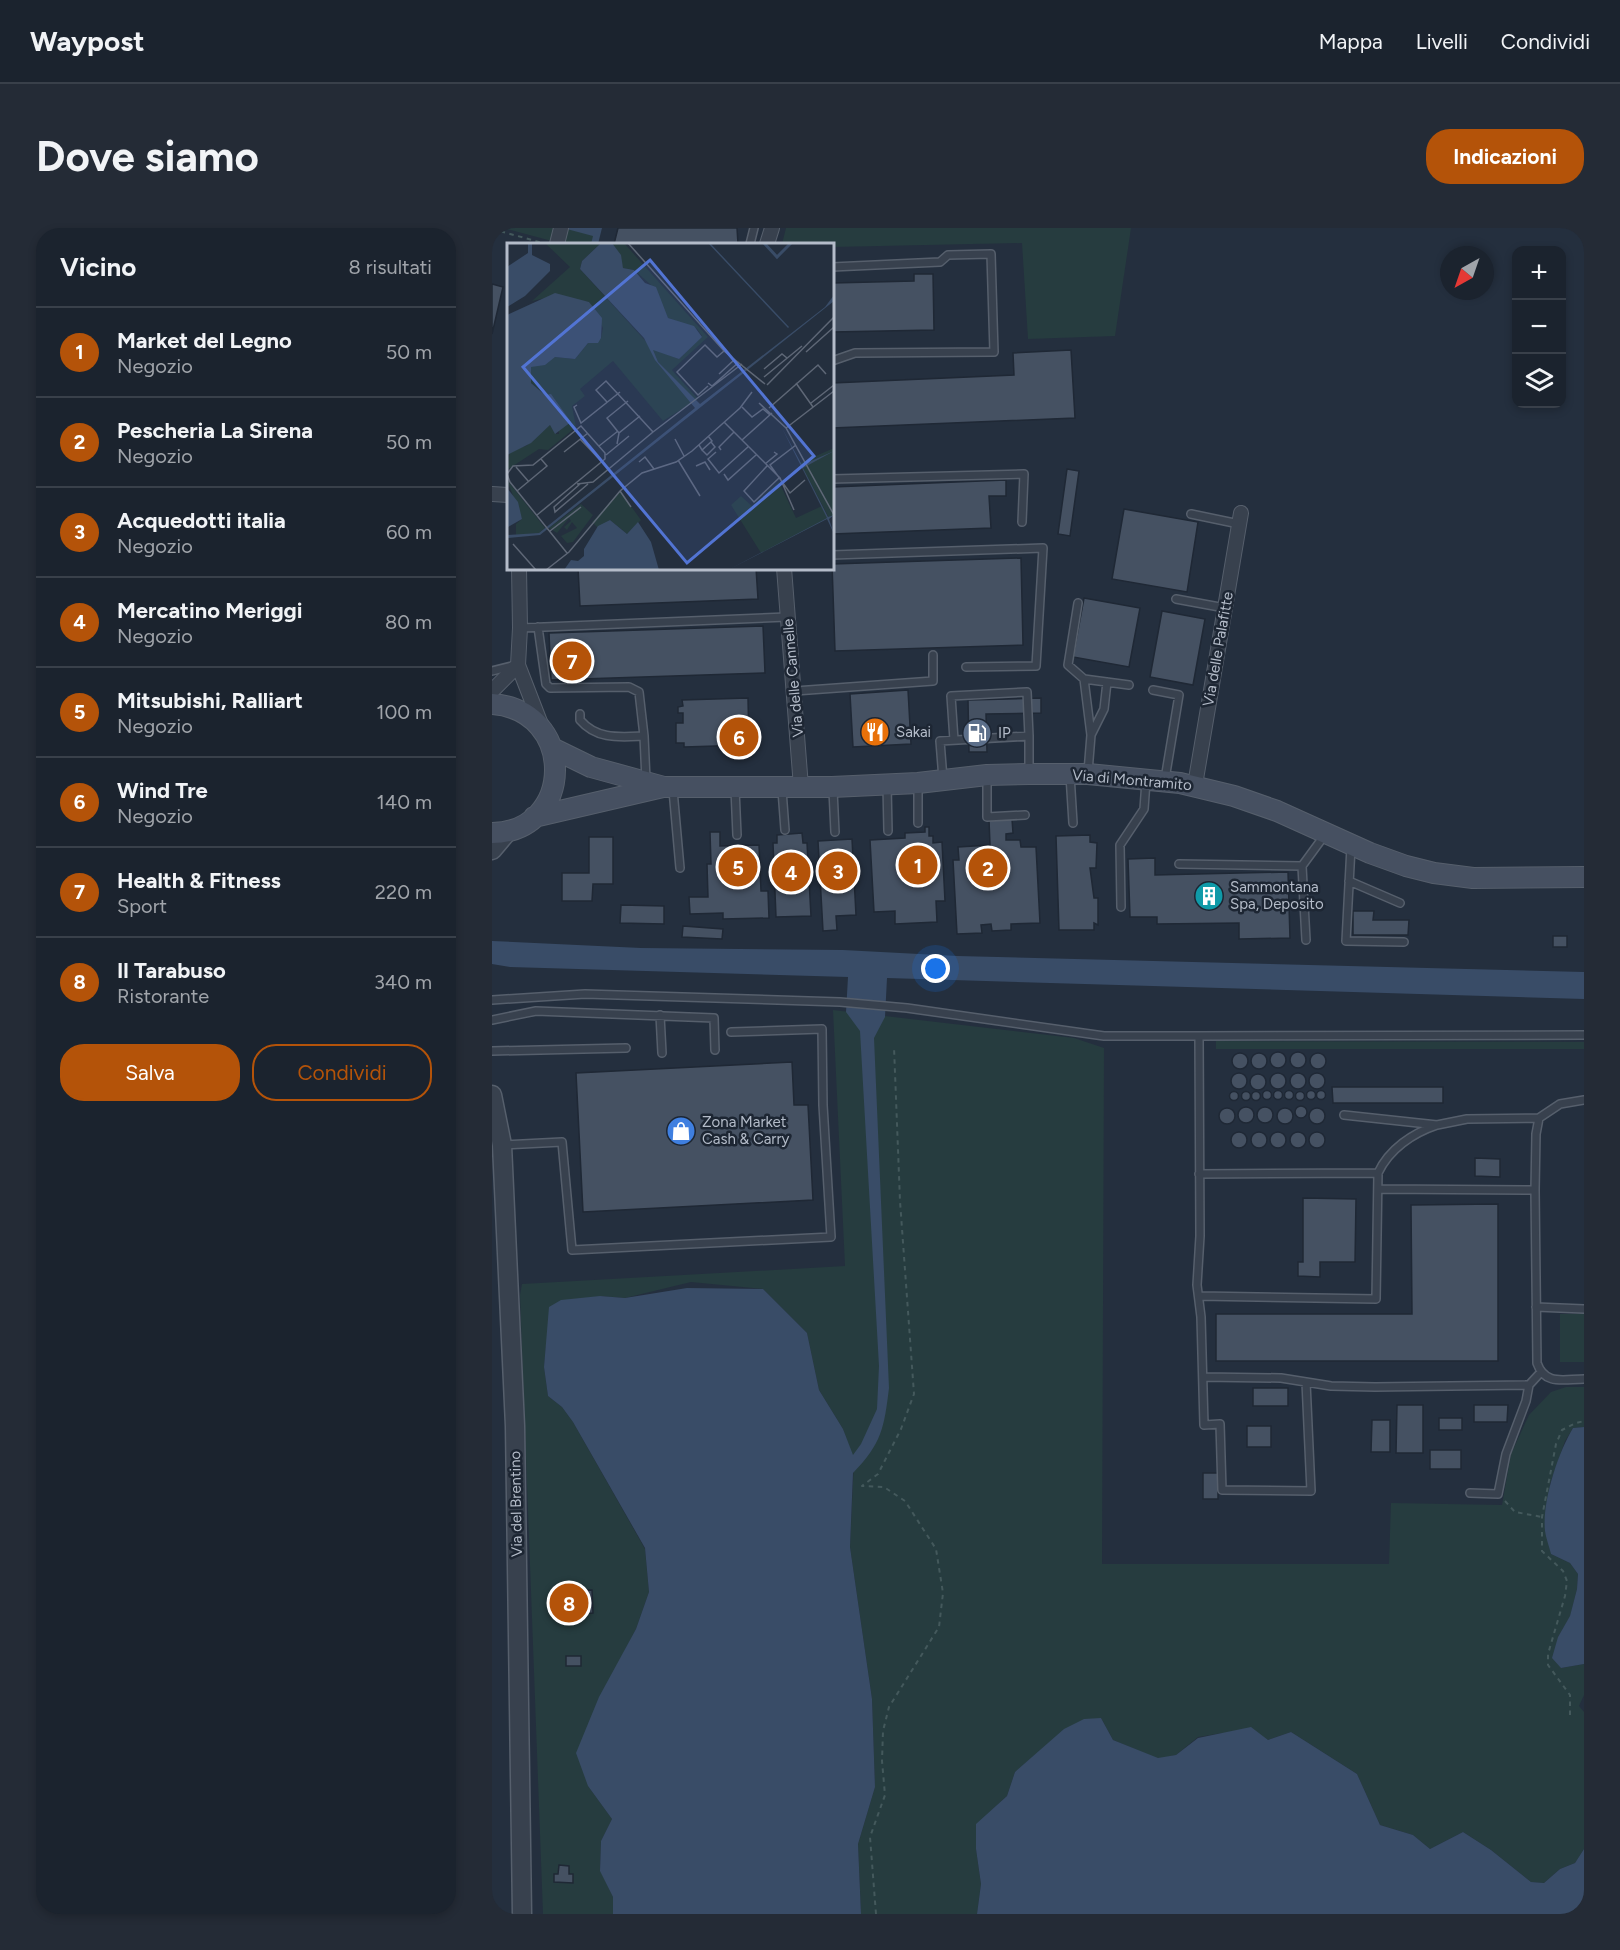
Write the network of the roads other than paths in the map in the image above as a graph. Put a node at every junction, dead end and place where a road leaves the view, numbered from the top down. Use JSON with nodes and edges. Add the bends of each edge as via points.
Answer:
{"nodes":[{"id":1,"x":754,"y":228,"type":"edge"},
{"id":2,"x":772,"y":228,"type":"edge"},
{"id":3,"x":750,"y":243,"type":"edge"},
{"id":4,"x":767,"y":243,"type":"edge"},
{"id":5,"x":834,"y":267,"type":"edge"},
{"id":6,"x":834,"y":360,"type":"edge"},
{"id":7,"x":834,"y":479,"type":"edge"},
{"id":8,"x":492,"y":494,"type":"edge"},
{"id":9,"x":507,"y":495,"type":"edge"},
{"id":10,"x":1191,"y":514,"type":"dead end"},
{"id":11,"x":1240,"y":518,"type":"joint"},
{"id":12,"x":1022,"y":522,"type":"dead end"},
{"id":13,"x":834,"y":555,"type":"edge"},
{"id":14,"x":519,"y":570,"type":"edge"},
{"id":15,"x":784,"y":570,"type":"edge"},
{"id":16,"x":1176,"y":599,"type":"dead end"},
{"id":17,"x":1078,"y":603,"type":"dead end"},
{"id":18,"x":1225,"y":608,"type":"junction"},
{"id":19,"x":788,"y":617,"type":"junction"},
{"id":20,"x":538,"y":627,"type":"junction"},
{"id":21,"x":520,"y":628,"type":"junction"},
{"id":22,"x":933,"y":655,"type":"dead end"},
{"id":23,"x":518,"y":665,"type":"junction"},
{"id":24,"x":966,"y":667,"type":"dead end"},
{"id":25,"x":492,"y":671,"type":"edge"},
{"id":26,"x":1084,"y":679,"type":"junction"},
{"id":27,"x":1107,"y":682,"type":"junction"},
{"id":28,"x":1129,"y":685,"type":"dead end"},
{"id":29,"x":492,"y":690,"type":"edge"},
{"id":30,"x":1153,"y":690,"type":"dead end"},
{"id":31,"x":795,"y":691,"type":"junction"},
{"id":32,"x":492,"y":704,"type":"edge"},
{"id":33,"x":580,"y":714,"type":"dead end"},
{"id":34,"x":1091,"y":735,"type":"junction"},
{"id":35,"x":644,"y":736,"type":"junction"},
{"id":36,"x":1029,"y":736,"type":"junction"},
{"id":37,"x":548,"y":740,"type":"junction"},
{"id":38,"x":954,"y":740,"type":"junction"},
{"id":39,"x":1029,"y":774,"type":"junction"},
{"id":40,"x":1079,"y":774,"type":"junction"},
{"id":41,"x":987,"y":775,"type":"junction"},
{"id":42,"x":943,"y":779,"type":"junction"},
{"id":43,"x":1155,"y":780,"type":"junction"},
{"id":44,"x":918,"y":783,"type":"junction"},
{"id":45,"x":887,"y":784,"type":"junction"},
{"id":46,"x":1195,"y":785,"type":"junction"},
{"id":47,"x":661,"y":786,"type":"junction"},
{"id":48,"x":782,"y":786,"type":"junction"},
{"id":49,"x":735,"y":787,"type":"junction"},
{"id":50,"x":801,"y":787,"type":"junction"},
{"id":51,"x":832,"y":787,"type":"junction"},
{"id":52,"x":1025,"y":815,"type":"dead end"},
{"id":53,"x":534,"y":817,"type":"junction"},
{"id":54,"x":918,"y":823,"type":"dead end"},
{"id":55,"x":1073,"y":823,"type":"dead end"},
{"id":56,"x":785,"y":830,"type":"dead end"},
{"id":57,"x":888,"y":831,"type":"dead end"},
{"id":58,"x":500,"y":832,"type":"edge"},
{"id":59,"x":835,"y":832,"type":"dead end"},
{"id":60,"x":1326,"y":833,"type":"junction"},
{"id":61,"x":737,"y":835,"type":"dead end"},
{"id":62,"x":1351,"y":844,"type":"junction"},
{"id":63,"x":492,"y":850,"type":"edge"},
{"id":64,"x":1179,"y":864,"type":"dead end"},
{"id":65,"x":1302,"y":866,"type":"junction"},
{"id":66,"x":680,"y":868,"type":"dead end"},
{"id":67,"x":1584,"y":877,"type":"edge"},
{"id":68,"x":1349,"y":881,"type":"junction"},
{"id":69,"x":1400,"y":903,"type":"dead end"},
{"id":70,"x":1121,"y":907,"type":"dead end"},
{"id":71,"x":1306,"y":940,"type":"dead end"},
{"id":72,"x":1404,"y":942,"type":"dead end"},
{"id":73,"x":492,"y":1000,"type":"edge"},
{"id":74,"x":660,"y":1016,"type":"junction"},
{"id":75,"x":492,"y":1020,"type":"edge"},
{"id":76,"x":731,"y":1032,"type":"dead end"},
{"id":77,"x":1584,"y":1035,"type":"edge"},
{"id":78,"x":1199,"y":1036,"type":"junction"},
{"id":79,"x":626,"y":1048,"type":"dead end"},
{"id":80,"x":715,"y":1050,"type":"dead end"},
{"id":81,"x":492,"y":1051,"type":"edge"},
{"id":82,"x":662,"y":1053,"type":"dead end"},
{"id":83,"x":492,"y":1095,"type":"edge"},
{"id":84,"x":1584,"y":1100,"type":"edge"},
{"id":85,"x":1344,"y":1115,"type":"dead end"},
{"id":86,"x":1539,"y":1118,"type":"junction"},
{"id":87,"x":1437,"y":1125,"type":"junction"},
{"id":88,"x":502,"y":1145,"type":"junction"},
{"id":89,"x":1378,"y":1173,"type":"junction"},
{"id":90,"x":1199,"y":1174,"type":"junction"},
{"id":91,"x":1378,"y":1189,"type":"junction"},
{"id":92,"x":1535,"y":1190,"type":"junction"},
{"id":93,"x":1199,"y":1296,"type":"junction"},
{"id":94,"x":1536,"y":1308,"type":"junction"},
{"id":95,"x":1584,"y":1309,"type":"edge"},
{"id":96,"x":1541,"y":1372,"type":"junction"},
{"id":97,"x":1203,"y":1377,"type":"junction"},
{"id":98,"x":1584,"y":1379,"type":"edge"},
{"id":99,"x":1306,"y":1382,"type":"junction"},
{"id":100,"x":1529,"y":1385,"type":"junction"},
{"id":101,"x":1470,"y":1493,"type":"dead end"},
{"id":102,"x":522,"y":1914,"type":"edge"}],
"edges":[{"from":1,"to":3,"type":"lane"},
{"from":2,"to":4,"type":"street"},
{"from":5,"to":6,"type":"lane","via":[[940,262],[948,255],[991,254],[993,352],[855,354]]},
{"from":7,"to":12,"type":"lane","via":[[1024,474]]},
{"from":8,"to":9,"type":"street"},
{"from":10,"to":11,"type":"lane"},
{"from":11,"to":18,"type":"street","name":"Via delle Palafitte"},
{"from":13,"to":24,"type":"lane","via":[[1042,548],[1036,666]]},
{"from":14,"to":21,"type":"street"},
{"from":15,"to":19,"type":"street","name":"Via delle Cannelle"},
{"from":16,"to":18,"type":"lane"},
{"from":17,"to":26,"type":"lane","via":[[1068,665]]},
{"from":18,"to":46,"type":"street","name":"Via delle Palafitte"},
{"from":19,"to":20,"type":"lane"},
{"from":19,"to":31,"type":"street","name":"Via delle Cannelle"},
{"from":20,"to":21,"type":"lane"},
{"from":20,"to":35,"type":"lane","via":[[548,686],[555,690],[637,689]]},
{"from":21,"to":23,"type":"street"},
{"from":22,"to":31,"type":"lane","via":[[933,681]]},
{"from":23,"to":25,"type":"lane"},
{"from":23,"to":29,"type":"street"},
{"from":23,"to":37,"type":"street"},
{"from":26,"to":27,"type":"lane"},
{"from":26,"to":34,"type":"lane"},
{"from":27,"to":28,"type":"lane"},
{"from":27,"to":34,"type":"lane","via":[[1104,709]]},
{"from":30,"to":43,"type":"lane","via":[[1179,695]]},
{"from":31,"to":50,"type":"street","name":"Via delle Cannelle"},
{"from":32,"to":37,"type":"main road","name":"Via di Montramito","via":[[526,714]]},
{"from":33,"to":35,"type":"lane","via":[[580,720],[595,733]]},
{"from":34,"to":40,"type":"lane"},
{"from":35,"to":47,"type":"lane"},
{"from":36,"to":38,"type":"lane"},
{"from":36,"to":38,"type":"lane","via":[[1027,692],[951,696]]},
{"from":36,"to":39,"type":"lane"},
{"from":37,"to":47,"type":"main road","name":"Via di Montramito","via":[[591,767]]},
{"from":37,"to":53,"type":"main road","name":"Via di Montramito","via":[[555,780],[548,800]]},
{"from":38,"to":42,"type":"lane","via":[[940,741]]},
{"from":39,"to":40,"type":"main road","name":"Via di Montramito"},
{"from":39,"to":41,"type":"main road","name":"Via di Montramito"},
{"from":40,"to":43,"type":"main road","name":"Via di Montramito"},
{"from":40,"to":55,"type":"lane"},
{"from":41,"to":42,"type":"main road","name":"Via di Montramito"},
{"from":41,"to":52,"type":"lane","via":[[987,817]]},
{"from":42,"to":44,"type":"main road","name":"Via di Montramito"},
{"from":43,"to":46,"type":"main road","name":"Via di Montramito"},
{"from":43,"to":70,"type":"lane","via":[[1144,809],[1120,845]]},
{"from":44,"to":45,"type":"main road","name":"Via di Montramito"},
{"from":44,"to":54,"type":"lane"},
{"from":45,"to":51,"type":"main road","name":"Via di Montramito"},
{"from":45,"to":57,"type":"lane"},
{"from":46,"to":60,"type":"main road","name":"Via di Montramito","via":[[1277,811]]},
{"from":47,"to":49,"type":"main road","name":"Via di Montramito"},
{"from":47,"to":53,"type":"main road","name":"Via di Montramito"},
{"from":47,"to":66,"type":"lane"},
{"from":48,"to":49,"type":"main road","name":"Via di Montramito"},
{"from":48,"to":50,"type":"main road","name":"Via di Montramito"},
{"from":48,"to":56,"type":"lane"},
{"from":49,"to":61,"type":"lane"},
{"from":50,"to":51,"type":"main road","name":"Via di Montramito"},
{"from":51,"to":59,"type":"lane"},
{"from":53,"to":58,"type":"main road","name":"Via di Montramito"},
{"from":58,"to":63,"type":"street"},
{"from":60,"to":62,"type":"main road","name":"Via di Montramito"},
{"from":60,"to":65,"type":"lane"},
{"from":62,"to":67,"type":"main road","name":"Via di Montramito","via":[[1406,866],[1447,876]]},
{"from":62,"to":68,"type":"lane"},
{"from":64,"to":65,"type":"lane"},
{"from":65,"to":71,"type":"lane"},
{"from":68,"to":69,"type":"lane"},
{"from":68,"to":72,"type":"lane","via":[[1346,941]]},
{"from":73,"to":78,"type":"lane","via":[[585,994],[840,1002],[1104,1036]]},
{"from":74,"to":75,"type":"lane","via":[[536,1011]]},
{"from":74,"to":80,"type":"lane","via":[[714,1017]]},
{"from":74,"to":82,"type":"lane"},
{"from":76,"to":88,"type":"lane","via":[[822,1029],[831,1237],[572,1250],[562,1142]]},
{"from":77,"to":78,"type":"lane"},
{"from":78,"to":90,"type":"lane"},
{"from":79,"to":81,"type":"lane"},
{"from":83,"to":88,"type":"street","name":"Via del Brentino"},
{"from":84,"to":86,"type":"lane","via":[[1560,1104]]},
{"from":85,"to":87,"type":"lane"},
{"from":86,"to":87,"type":"lane","via":[[1467,1119]]},
{"from":86,"to":92,"type":"lane"},
{"from":87,"to":89,"type":"lane","via":[[1399,1146]]},
{"from":88,"to":102,"type":"street","name":"Via del Brentino","via":[[515,1426]]},
{"from":89,"to":90,"type":"lane"},
{"from":89,"to":91,"type":"lane"},
{"from":90,"to":93,"type":"lane"},
{"from":91,"to":92,"type":"lane"},
{"from":91,"to":93,"type":"lane","via":[[1376,1299]]},
{"from":92,"to":94,"type":"lane"},
{"from":93,"to":97,"type":"lane"},
{"from":94,"to":95,"type":"lane"},
{"from":94,"to":96,"type":"lane"},
{"from":96,"to":98,"type":"lane","via":[[1550,1379]]},
{"from":96,"to":100,"type":"lane"},
{"from":97,"to":99,"type":"lane"},
{"from":97,"to":99,"type":"lane","via":[[1204,1425],[1220,1424],[1222,1490],[1311,1491]]},
{"from":99,"to":100,"type":"lane","via":[[1375,1387]]},
{"from":100,"to":101,"type":"lane","via":[[1506,1454],[1498,1494]]}]}
